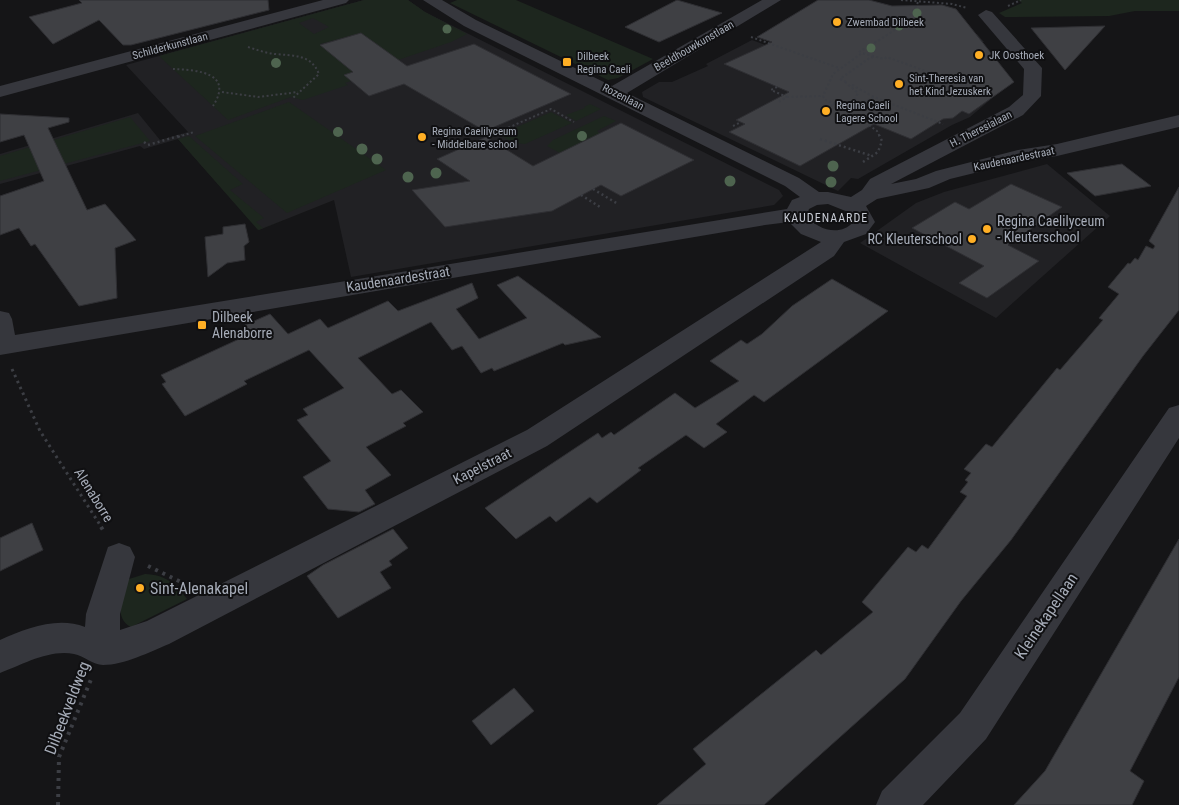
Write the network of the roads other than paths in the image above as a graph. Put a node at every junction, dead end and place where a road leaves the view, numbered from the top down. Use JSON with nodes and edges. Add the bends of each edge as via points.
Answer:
{"nodes":[{"id":1,"x":341,"y":0,"type":"edge"},
{"id":2,"x":431,"y":0,"type":"edge"},
{"id":3,"x":773,"y":0,"type":"edge"},
{"id":4,"x":986,"y":15,"type":"road end"},
{"id":5,"x":0,"y":92,"type":"edge"},
{"id":6,"x":614,"y":93,"type":"junction"},
{"id":7,"x":1179,"y":121,"type":"edge"},
{"id":8,"x":861,"y":200,"type":"junction"},
{"id":9,"x":804,"y":207,"type":"junction"},
{"id":10,"x":834,"y":237,"type":"junction"},
{"id":11,"x":0,"y":319,"type":"edge"},
{"id":12,"x":2,"y":346,"type":"edge"},
{"id":13,"x":1179,"y":414,"type":"edge"},
{"id":14,"x":119,"y":557,"type":"road end"},
{"id":15,"x":102,"y":649,"type":"junction"},
{"id":16,"x":0,"y":658,"type":"edge"},
{"id":17,"x":896,"y":805,"type":"edge"}],
"edges":[{"from":1,"to":5,"type":"street","name":"Schilderkunstlaan"},
{"from":2,"to":6,"type":"street","name":"Rozenlaan","via":[[470,23]]},
{"from":3,"to":6,"type":"street","name":"Beeldhouwkunstlaan"},
{"from":4,"to":8,"type":"street","name":"H. Theresialaan","via":[[1033,68],[1032,96],[1016,111],[877,183]]},
{"from":6,"to":9,"type":"street","name":"Rozenlaan","via":[[792,182],[806,191]]},
{"from":7,"to":8,"type":"street","name":"Kaudenaardestraat","via":[[1018,156]]},
{"from":8,"to":9,"type":"street","name":"Kaudenaardestraat","via":[[836,199]]},
{"from":8,"to":10,"type":"street","via":[[864,222],[861,228],[854,233]]},
{"from":9,"to":10,"type":"street","name":"Rozenlaan","via":[[804,227]]},
{"from":9,"to":12,"type":"street","name":"Kaudenaardestraat","via":[[765,218]]},
{"from":10,"to":15,"type":"street","name":"Kapelstraat","via":[[826,251],[537,438],[157,633]]},
{"from":11,"to":12,"type":"street"},
{"from":13,"to":17,"type":"street","name":"Kleinekapellaan","via":[[973,726]]},
{"from":14,"to":15,"type":"street","via":[[103,614]]},
{"from":15,"to":16,"type":"street","via":[[74,638],[54,639],[26,644]]}]}
